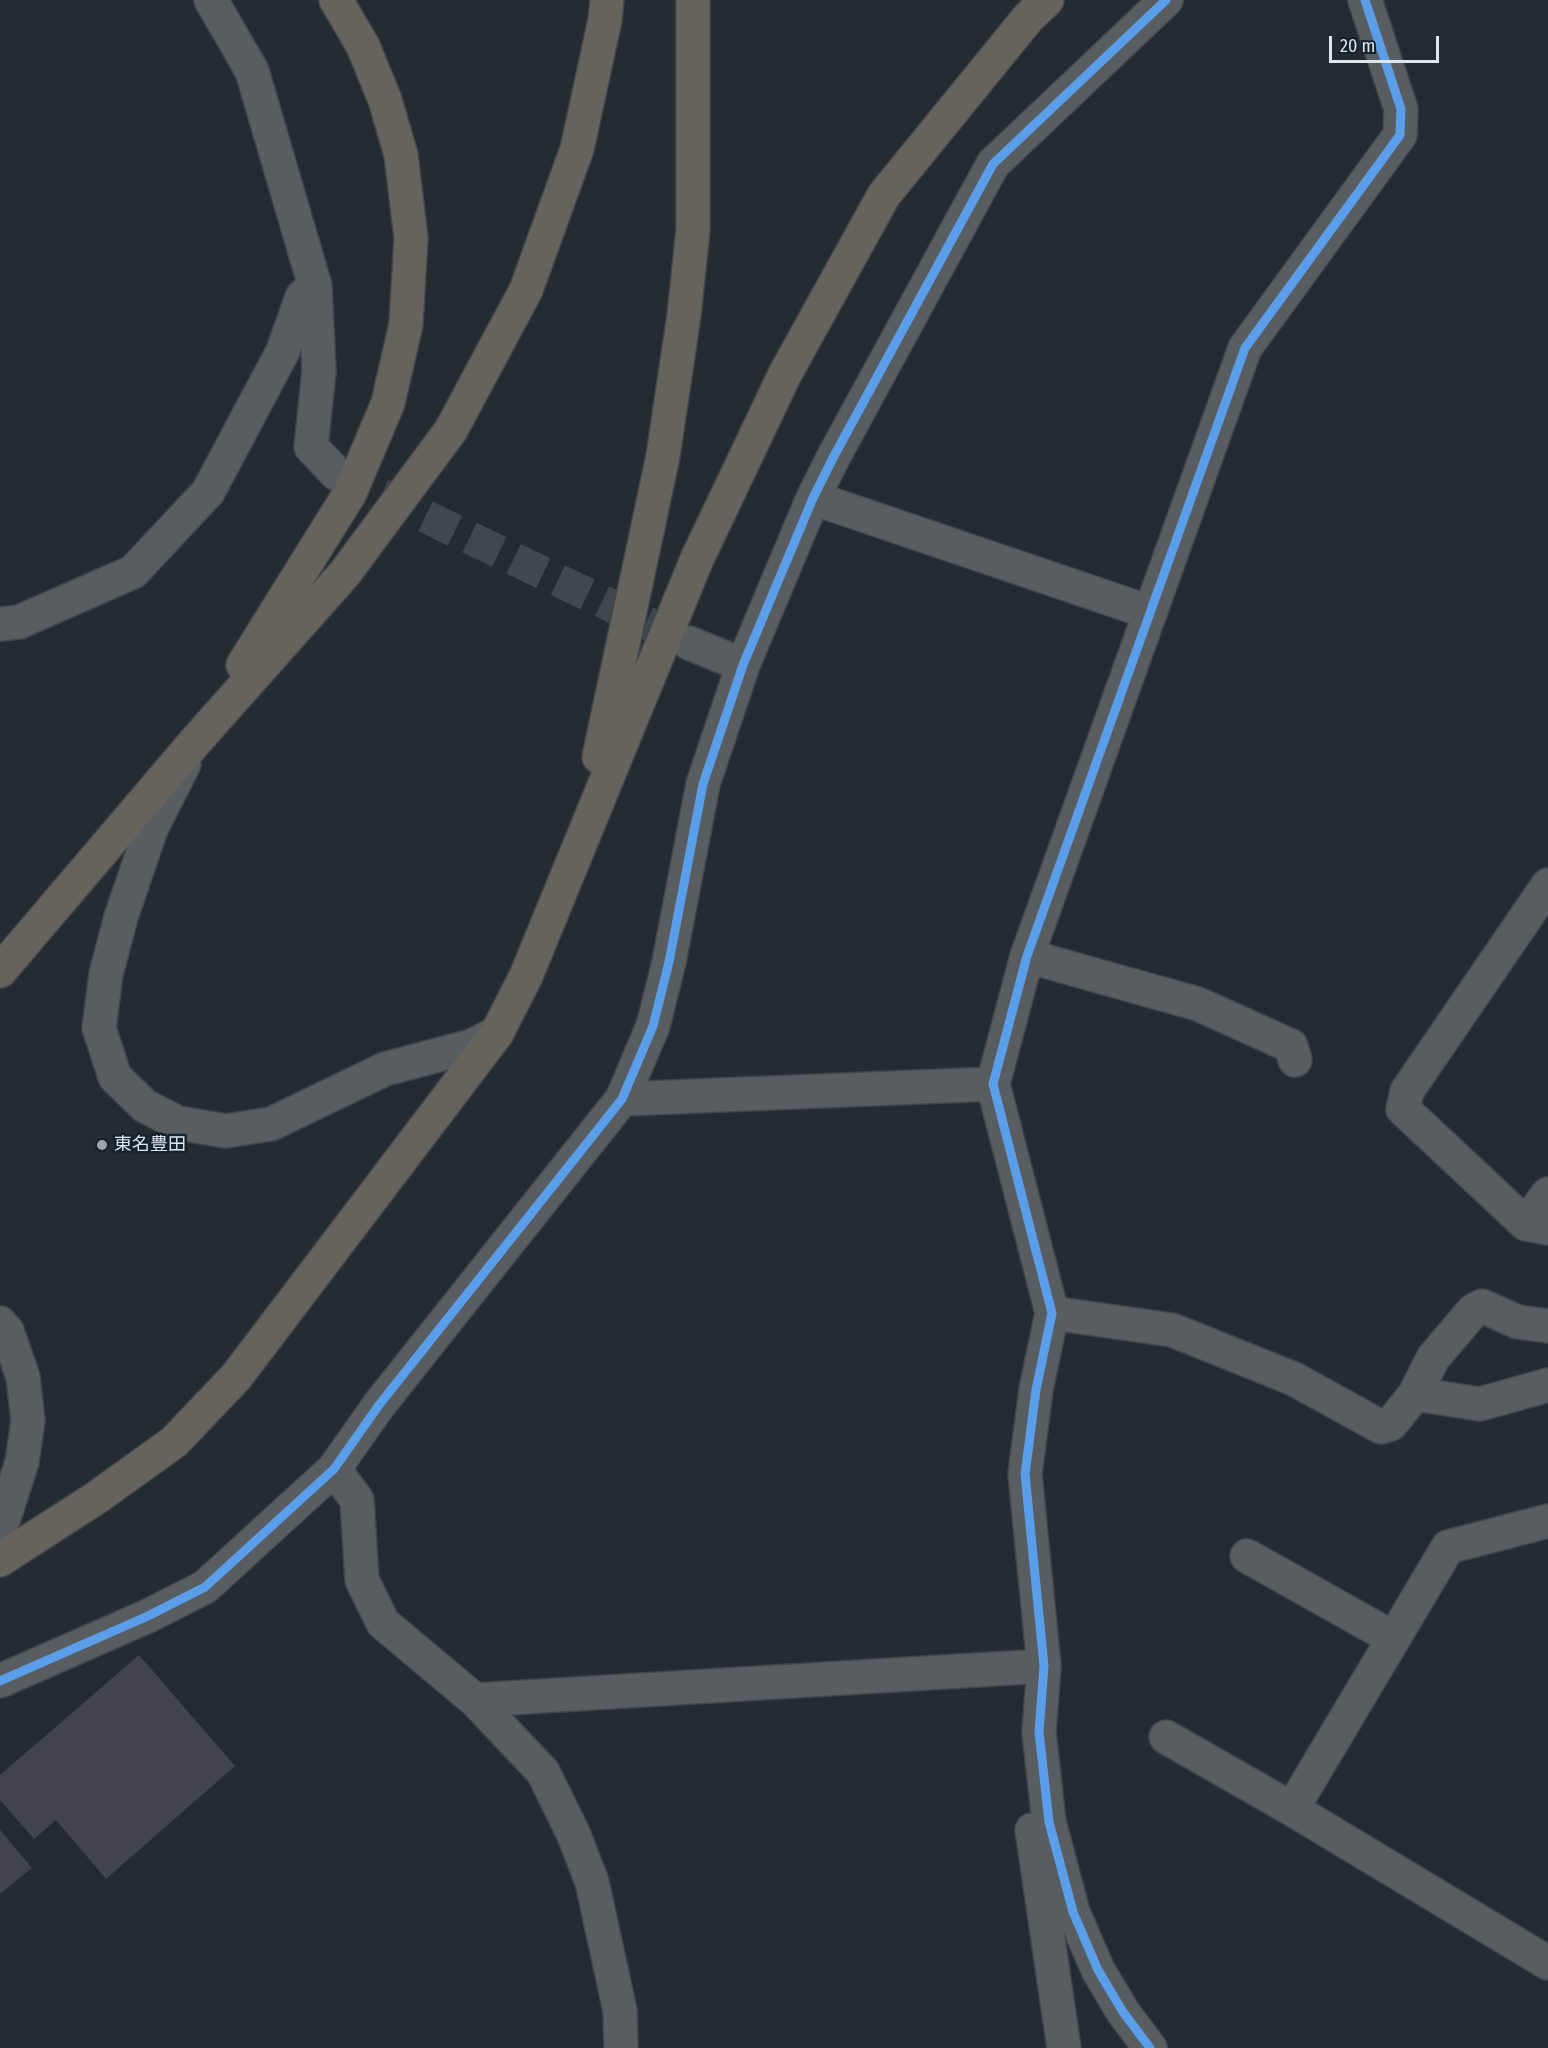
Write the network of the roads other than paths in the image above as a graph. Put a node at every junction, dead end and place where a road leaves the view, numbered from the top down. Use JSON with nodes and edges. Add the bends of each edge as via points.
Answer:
{"nodes":[{"id":1,"x":211,"y":0,"type":"edge"},
{"id":2,"x":336,"y":0,"type":"edge"},
{"id":3,"x":607,"y":0,"type":"edge"},
{"id":4,"x":693,"y":0,"type":"edge"},
{"id":5,"x":1047,"y":0,"type":"edge"},
{"id":6,"x":1166,"y":0,"type":"edge"},
{"id":7,"x":1365,"y":0,"type":"edge"},
{"id":8,"x":315,"y":286,"type":"junction"},
{"id":9,"x":337,"y":474,"type":"tunnel mouth"},
{"id":10,"x":813,"y":498,"type":"junction"},
{"id":11,"x":1149,"y":612,"type":"junction"},
{"id":12,"x":0,"y":624,"type":"edge"},
{"id":13,"x":689,"y":643,"type":"tunnel mouth"},
{"id":14,"x":742,"y":665,"type":"junction"},
{"id":15,"x":194,"y":743,"type":"junction"},
{"id":16,"x":579,"y":847,"type":"junction"},
{"id":17,"x":1548,"y":885,"type":"edge"},
{"id":18,"x":1027,"y":956,"type":"junction"},
{"id":19,"x":0,"y":971,"type":"edge"},
{"id":20,"x":497,"y":1033,"type":"junction"},
{"id":21,"x":1295,"y":1060,"type":"dead end"},
{"id":22,"x":993,"y":1084,"type":"junction"},
{"id":23,"x":622,"y":1099,"type":"junction"},
{"id":24,"x":1548,"y":1194,"type":"edge"},
{"id":25,"x":1537,"y":1226,"type":"edge"},
{"id":26,"x":1052,"y":1313,"type":"junction"},
{"id":27,"x":0,"y":1323,"type":"edge"},
{"id":28,"x":1548,"y":1326,"type":"edge"},
{"id":29,"x":1548,"y":1385,"type":"edge"},
{"id":30,"x":1415,"y":1394,"type":"junction"},
{"id":31,"x":334,"y":1468,"type":"junction"},
{"id":32,"x":1548,"y":1521,"type":"edge"},
{"id":33,"x":0,"y":1530,"type":"edge"},
{"id":34,"x":1247,"y":1556,"type":"dead end"},
{"id":35,"x":0,"y":1560,"type":"edge"},
{"id":36,"x":1393,"y":1638,"type":"junction"},
{"id":37,"x":1044,"y":1666,"type":"junction"},
{"id":38,"x":0,"y":1681,"type":"edge"},
{"id":39,"x":475,"y":1700,"type":"junction"},
{"id":40,"x":1166,"y":1737,"type":"dead end"},
{"id":41,"x":1043,"y":1774,"type":"junction"},
{"id":42,"x":1292,"y":1809,"type":"junction"},
{"id":43,"x":1548,"y":1963,"type":"edge"},
{"id":44,"x":621,"y":2048,"type":"edge"},
{"id":45,"x":1064,"y":2048,"type":"edge"},
{"id":46,"x":1149,"y":2048,"type":"edge"}],
"edges":[{"from":1,"to":8,"type":"street","via":[[252,71]]},
{"from":2,"to":15,"type":"highway","via":[[363,46],[385,100],[400,155],[411,238],[406,324],[388,403],[350,494]]},
{"from":3,"to":15,"type":"highway","via":[[577,149],[526,290],[451,430],[345,573]]},
{"from":4,"to":16,"type":"highway","via":[[693,230],[684,315],[661,467]]},
{"from":5,"to":16,"type":"highway","via":[[1028,18],[884,195],[860,237],[785,374],[697,559]]},
{"from":6,"to":10,"type":"street","via":[[993,164]]},
{"from":7,"to":11,"type":"street","via":[[1401,109],[1400,135],[1245,348]]},
{"from":8,"to":9,"type":"street","via":[[319,370],[310,447]]},
{"from":8,"to":12,"type":"street","via":[[302,297],[283,351],[201,500],[133,572],[19,622]]},
{"from":10,"to":11,"type":"street"},
{"from":10,"to":14,"type":"street"},
{"from":11,"to":18,"type":"street"},
{"from":13,"to":14,"type":"street"},
{"from":14,"to":23,"type":"street","via":[[703,784],[653,1026]]},
{"from":15,"to":19,"type":"highway"},
{"from":15,"to":20,"type":"street","via":[[151,829],[106,974],[99,1028],[115,1077],[144,1106],[178,1123],[226,1131],[271,1124],[385,1069],[472,1046]]},
{"from":16,"to":20,"type":"highway","via":[[526,976]]},
{"from":17,"to":25,"type":"street","via":[[1407,1091],[1403,1109]]},
{"from":18,"to":21,"type":"street","via":[[1198,1004],[1291,1046]]},
{"from":18,"to":22,"type":"street"},
{"from":20,"to":35,"type":"highway","via":[[236,1377],[174,1442]]},
{"from":22,"to":23,"type":"street"},
{"from":22,"to":26,"type":"street"},
{"from":23,"to":31,"type":"street"},
{"from":24,"to":25,"type":"street"},
{"from":26,"to":30,"type":"street","via":[[1172,1330],[1294,1379],[1381,1427],[1391,1424]]},
{"from":26,"to":37,"type":"street","via":[[1036,1390],[1025,1474]]},
{"from":27,"to":33,"type":"street","via":[[7,1331],[23,1377],[28,1421],[22,1462]]},
{"from":28,"to":30,"type":"street","via":[[1518,1322],[1482,1306],[1473,1311],[1432,1358]]},
{"from":29,"to":30,"type":"street","via":[[1479,1404]]},
{"from":31,"to":38,"type":"street","via":[[205,1587]]},
{"from":31,"to":39,"type":"street","via":[[357,1500],[362,1580],[383,1623]]},
{"from":32,"to":36,"type":"street","via":[[1448,1547]]},
{"from":34,"to":36,"type":"street"},
{"from":36,"to":42,"type":"street"},
{"from":37,"to":39,"type":"street"},
{"from":37,"to":41,"type":"street","via":[[1039,1731]]},
{"from":39,"to":44,"type":"street","via":[[543,1772],[573,1833],[592,1882],[620,2011]]},
{"from":40,"to":42,"type":"street"},
{"from":41,"to":45,"type":"street","via":[[1029,1805]]},
{"from":41,"to":46,"type":"street","via":[[1049,1822],[1073,1912],[1098,1970]]},
{"from":42,"to":43,"type":"street"}]}
